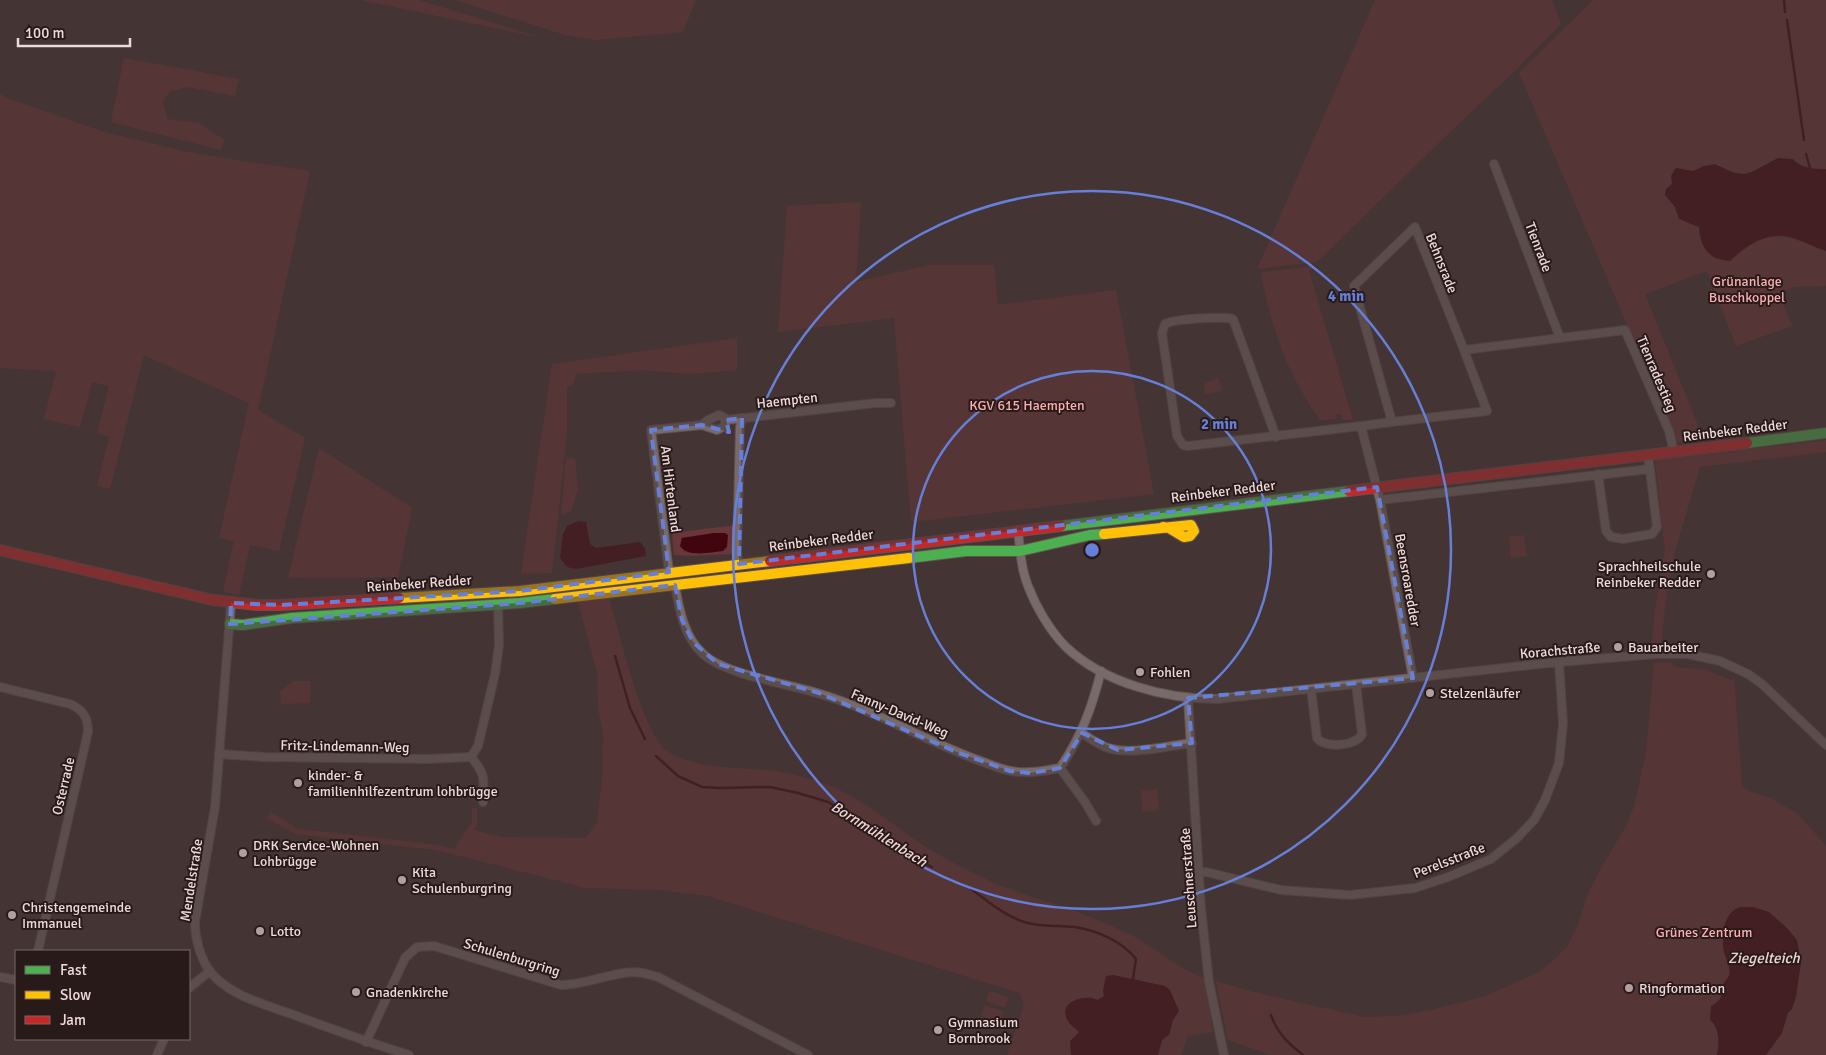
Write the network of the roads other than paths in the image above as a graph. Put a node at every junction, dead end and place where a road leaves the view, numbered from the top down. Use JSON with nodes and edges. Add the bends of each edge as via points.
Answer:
{"nodes":[{"id":1,"x":1494,"y":164,"type":"dead end"},
{"id":2,"x":1560,"y":338,"type":"junction"},
{"id":3,"x":1464,"y":350,"type":"junction"},
{"id":4,"x":891,"y":403,"type":"dead end"},
{"id":5,"x":742,"y":418,"type":"junction"},
{"id":6,"x":726,"y":420,"type":"junction"},
{"id":7,"x":1392,"y":422,"type":"junction"},
{"id":8,"x":702,"y":425,"type":"junction"},
{"id":9,"x":1362,"y":426,"type":"junction"},
{"id":10,"x":1826,"y":433,"type":"edge"},
{"id":11,"x":1276,"y":437,"type":"junction"},
{"id":12,"x":1674,"y":452,"type":"junction"},
{"id":13,"x":1648,"y":455,"type":"junction"},
{"id":14,"x":1650,"y":468,"type":"junction"},
{"id":15,"x":1598,"y":474,"type":"junction"},
{"id":16,"x":1377,"y":487,"type":"junction"},
{"id":17,"x":1380,"y":500,"type":"junction"},
{"id":18,"x":1163,"y":527,"type":"dead end"},
{"id":19,"x":1018,"y":530,"type":"junction"},
{"id":20,"x":0,"y":550,"type":"edge"},
{"id":21,"x":1020,"y":550,"type":"junction"},
{"id":22,"x":739,"y":564,"type":"junction"},
{"id":23,"x":669,"y":572,"type":"junction"},
{"id":24,"x":676,"y":585,"type":"junction"},
{"id":25,"x":231,"y":603,"type":"junction"},
{"id":26,"x":498,"y":604,"type":"junction"},
{"id":27,"x":230,"y":624,"type":"junction"},
{"id":28,"x":1559,"y":662,"type":"junction"},
{"id":29,"x":1100,"y":671,"type":"junction"},
{"id":30,"x":1413,"y":678,"type":"junction"},
{"id":31,"x":1356,"y":684,"type":"junction"},
{"id":32,"x":0,"y":687,"type":"edge"},
{"id":33,"x":1311,"y":689,"type":"junction"},
{"id":34,"x":1188,"y":698,"type":"junction"},
{"id":35,"x":1082,"y":733,"type":"junction"},
{"id":36,"x":1192,"y":743,"type":"junction"},
{"id":37,"x":1826,"y":745,"type":"edge"},
{"id":38,"x":219,"y":754,"type":"junction"},
{"id":39,"x":471,"y":757,"type":"junction"},
{"id":40,"x":1060,"y":768,"type":"junction"},
{"id":41,"x":483,"y":802,"type":"dead end"},
{"id":42,"x":1096,"y":821,"type":"dead end"},
{"id":43,"x":1199,"y":872,"type":"junction"},
{"id":44,"x":38,"y":950,"type":"edge"},
{"id":45,"x":210,"y":971,"type":"junction"},
{"id":46,"x":0,"y":977,"type":"edge"},
{"id":47,"x":15,"y":980,"type":"edge"},
{"id":48,"x":190,"y":987,"type":"edge"},
{"id":49,"x":164,"y":1040,"type":"edge"},
{"id":50,"x":366,"y":1042,"type":"junction"},
{"id":51,"x":157,"y":1055,"type":"edge"},
{"id":52,"x":409,"y":1055,"type":"edge"},
{"id":53,"x":808,"y":1055,"type":"edge"},
{"id":54,"x":1224,"y":1055,"type":"edge"}],
"edges":[{"from":1,"to":2,"type":"street","name":"Tienrade"},
{"from":2,"to":3,"type":"street","name":"Tienradestieg"},
{"from":2,"to":12,"type":"street","name":"Tienradestieg","via":[[1625,330],[1669,431]]},
{"from":3,"to":7,"type":"street","name":"Behnsrade","via":[[1487,411]]},
{"from":3,"to":7,"type":"street","name":"Behnsrade","via":[[1414,227],[1354,286]]},
{"from":4,"to":5,"type":"street","name":"Haempten"},
{"from":5,"to":6,"type":"street","name":"Am Hirtenland"},
{"from":5,"to":22,"type":"street","name":"Haempten"},
{"from":6,"to":8,"type":"street","name":"Am Hirtenland","via":[[719,416]]},
{"from":6,"to":8,"type":"street","name":"Am Hirtenland","via":[[722,429]]},
{"from":7,"to":9,"type":"street","name":"Behnsrade"},
{"from":8,"to":23,"type":"street","name":"Am Hirtenland","via":[[651,430]]},
{"from":9,"to":11,"type":"street","name":"Behnsrade"},
{"from":9,"to":16,"type":"street"},
{"from":10,"to":12,"type":"main road","name":"Reinbeker Redder"},
{"from":11,"to":11,"type":"street","name":"Behnsrade","via":[[1188,446],[1180,443],[1162,333],[1165,324],[1233,319]]},
{"from":12,"to":13,"type":"main road","name":"Reinbeker Redder"},
{"from":13,"to":14,"type":"street"},
{"from":13,"to":16,"type":"main road","name":"Reinbeker Redder"},
{"from":14,"to":15,"type":"street"},
{"from":14,"to":15,"type":"street","via":[[1657,527],[1652,534],[1642,537],[1617,538],[1606,531]]},
{"from":15,"to":17,"type":"street"},
{"from":16,"to":17,"type":"street","name":"Beensroaredder"},
{"from":16,"to":19,"type":"main road","name":"Reinbeker Redder"},
{"from":17,"to":30,"type":"street","name":"Beensroaredder"},
{"from":18,"to":21,"type":"main road","name":"Reinbeker Redder","via":[[1090,535]]},
{"from":19,"to":21,"type":"street","name":"Korachstraße"},
{"from":19,"to":22,"type":"main road","name":"Reinbeker Redder"},
{"from":20,"to":25,"type":"main road","name":"Reinbeker Redder"},
{"from":21,"to":24,"type":"main road","name":"Reinbeker Redder","via":[[966,551]]},
{"from":21,"to":29,"type":"street","name":"Korachstraße","via":[[1027,584],[1050,626],[1065,646]]},
{"from":22,"to":23,"type":"main road","name":"Reinbeker Redder"},
{"from":23,"to":25,"type":"main road","name":"Reinbeker Redder","via":[[520,591],[281,605]]},
{"from":24,"to":26,"type":"main road","name":"Reinbeker Redder"},
{"from":24,"to":40,"type":"street","name":"Fanny-David-Weg","via":[[682,620],[693,642],[702,654],[718,664],[819,693],[959,753],[1010,771],[1031,773]]},
{"from":25,"to":27,"type":"street","name":"Mendelstraße"},
{"from":26,"to":27,"type":"main road","name":"Reinbeker Redder"},
{"from":26,"to":39,"type":"street","via":[[499,645],[495,674],[478,746]]},
{"from":27,"to":38,"type":"street","name":"Mendelstraße"},
{"from":28,"to":30,"type":"street","name":"Korachstraße"},
{"from":28,"to":37,"type":"street","name":"Korachstraße","via":[[1670,654],[1720,661],[1762,684]]},
{"from":28,"to":43,"type":"street","name":"Perelsstraße","via":[[1563,723],[1559,763],[1534,820],[1492,859],[1415,888],[1350,895],[1281,890]]},
{"from":29,"to":34,"type":"street","name":"Korachstraße","via":[[1147,689]]},
{"from":29,"to":35,"type":"street"},
{"from":30,"to":31,"type":"street","name":"Korachstraße"},
{"from":31,"to":33,"type":"street","name":"Korachstraße"},
{"from":31,"to":33,"type":"street","via":[[1361,737],[1353,742],[1329,745],[1317,738]]},
{"from":32,"to":44,"type":"street","name":"Osterrade","via":[[70,704],[85,714],[88,723]]},
{"from":33,"to":34,"type":"street","name":"Korachstraße","via":[[1217,699]]},
{"from":34,"to":36,"type":"street","name":"Leuschnerstraße"},
{"from":35,"to":36,"type":"street","via":[[1118,750]]},
{"from":35,"to":40,"type":"street"},
{"from":36,"to":43,"type":"street","name":"Leuschnerstraße"},
{"from":38,"to":39,"type":"street","name":"Fritz-Lindemann-Weg","via":[[428,759]]},
{"from":38,"to":45,"type":"street","name":"Mendelstraße","via":[[215,806],[195,922],[198,943]]},
{"from":39,"to":41,"type":"street","via":[[482,770]]},
{"from":40,"to":42,"type":"street"},
{"from":43,"to":54,"type":"street","name":"Leuschnerstraße","via":[[1210,982]]},
{"from":45,"to":48,"type":"street"},
{"from":45,"to":50,"type":"street","name":"Mendelstraße","via":[[241,994]]},
{"from":46,"to":47,"type":"street"},
{"from":49,"to":51,"type":"street"},
{"from":50,"to":52,"type":"street","name":"Mendelstraße"},
{"from":50,"to":53,"type":"street","name":"Schulenburgring","via":[[405,958],[417,947],[434,946],[561,985],[627,973],[658,977]]}]}
